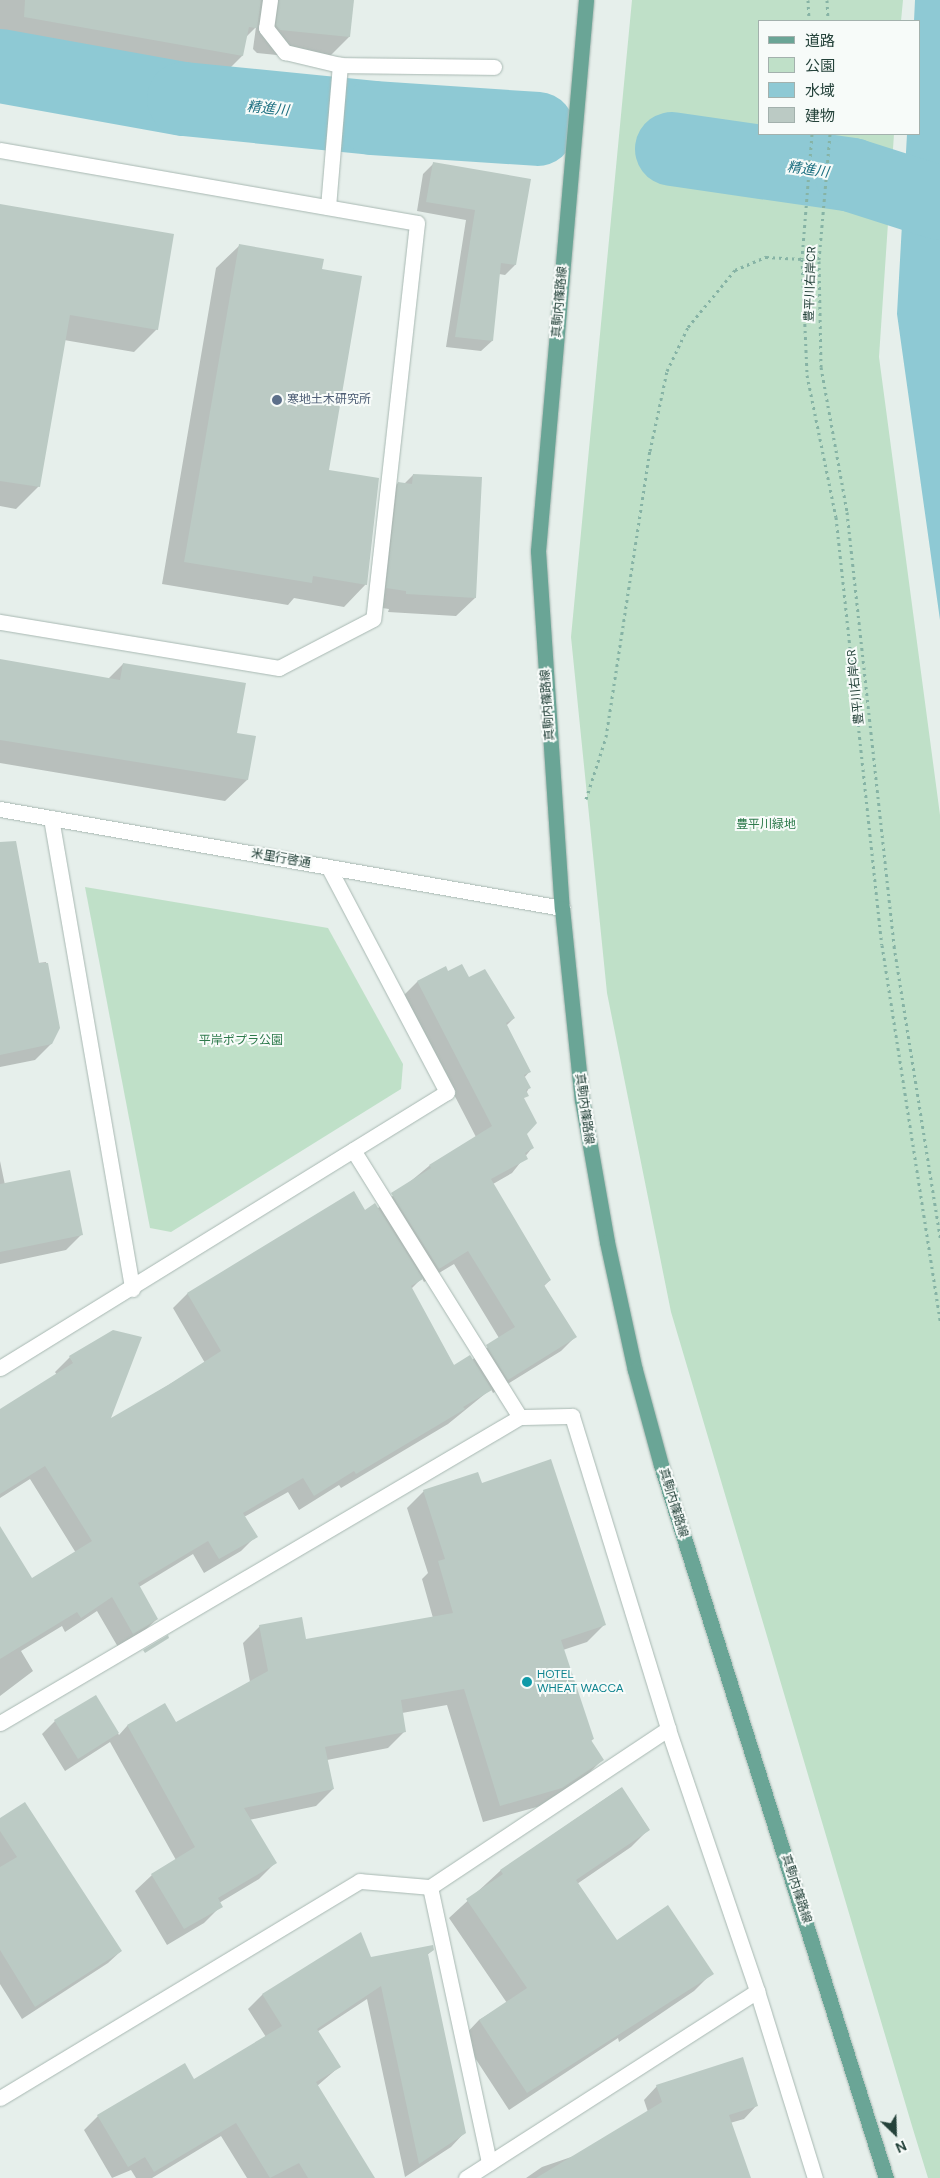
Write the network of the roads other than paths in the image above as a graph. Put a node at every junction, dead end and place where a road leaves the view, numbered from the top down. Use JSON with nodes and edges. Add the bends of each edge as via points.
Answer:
{"nodes":[{"id":1,"x":270,"y":0,"type":"edge"},
{"id":2,"x":586,"y":0,"type":"edge"},
{"id":3,"x":340,"y":65,"type":"junction"},
{"id":4,"x":494,"y":67,"type":"dead end"},
{"id":5,"x":0,"y":150,"type":"edge"},
{"id":6,"x":328,"y":207,"type":"junction"},
{"id":7,"x":0,"y":622,"type":"edge"},
{"id":8,"x":0,"y":809,"type":"edge"},
{"id":9,"x":51,"y":818,"type":"junction"},
{"id":10,"x":329,"y":868,"type":"junction"},
{"id":11,"x":562,"y":908,"type":"junction"},
{"id":12,"x":353,"y":1150,"type":"junction"},
{"id":13,"x":132,"y":1289,"type":"junction"},
{"id":14,"x":0,"y":1368,"type":"edge"},
{"id":15,"x":520,"y":1417,"type":"junction"},
{"id":16,"x":0,"y":1723,"type":"edge"},
{"id":17,"x":668,"y":1729,"type":"junction"},
{"id":18,"x":430,"y":1887,"type":"junction"},
{"id":19,"x":757,"y":1991,"type":"junction"},
{"id":20,"x":0,"y":2098,"type":"edge"},
{"id":21,"x":489,"y":2163,"type":"junction"},
{"id":22,"x":466,"y":2178,"type":"edge"},
{"id":23,"x":815,"y":2178,"type":"edge"},
{"id":24,"x":886,"y":2178,"type":"edge"}],
"edges":[{"from":1,"to":3,"type":"street","via":[[266,28],[286,52]]},
{"from":2,"to":11,"type":"main road","name":"真駒内篠路線","via":[[538,551]]},
{"from":3,"to":4,"type":"street"},
{"from":3,"to":6,"type":"street"},
{"from":5,"to":6,"type":"street"},
{"from":6,"to":7,"type":"street","via":[[417,223],[373,619],[279,668]]},
{"from":8,"to":9,"type":"street","name":"米里行啓通"},
{"from":9,"to":10,"type":"street","name":"米里行啓通"},
{"from":9,"to":13,"type":"street"},
{"from":10,"to":11,"type":"street","name":"米里行啓通"},
{"from":10,"to":12,"type":"street","via":[[447,1092]]},
{"from":11,"to":24,"type":"main road","name":"真駒内篠路線","via":[[582,1100],[607,1242],[635,1370],[661,1465]]},
{"from":12,"to":13,"type":"street"},
{"from":12,"to":15,"type":"street"},
{"from":13,"to":14,"type":"street"},
{"from":15,"to":16,"type":"street"},
{"from":15,"to":17,"type":"street","via":[[572,1416]]},
{"from":17,"to":18,"type":"street"},
{"from":17,"to":19,"type":"street"},
{"from":18,"to":20,"type":"street","via":[[360,1881]]},
{"from":18,"to":21,"type":"street"},
{"from":19,"to":21,"type":"street"},
{"from":19,"to":23,"type":"street"},
{"from":21,"to":22,"type":"street"}]}
